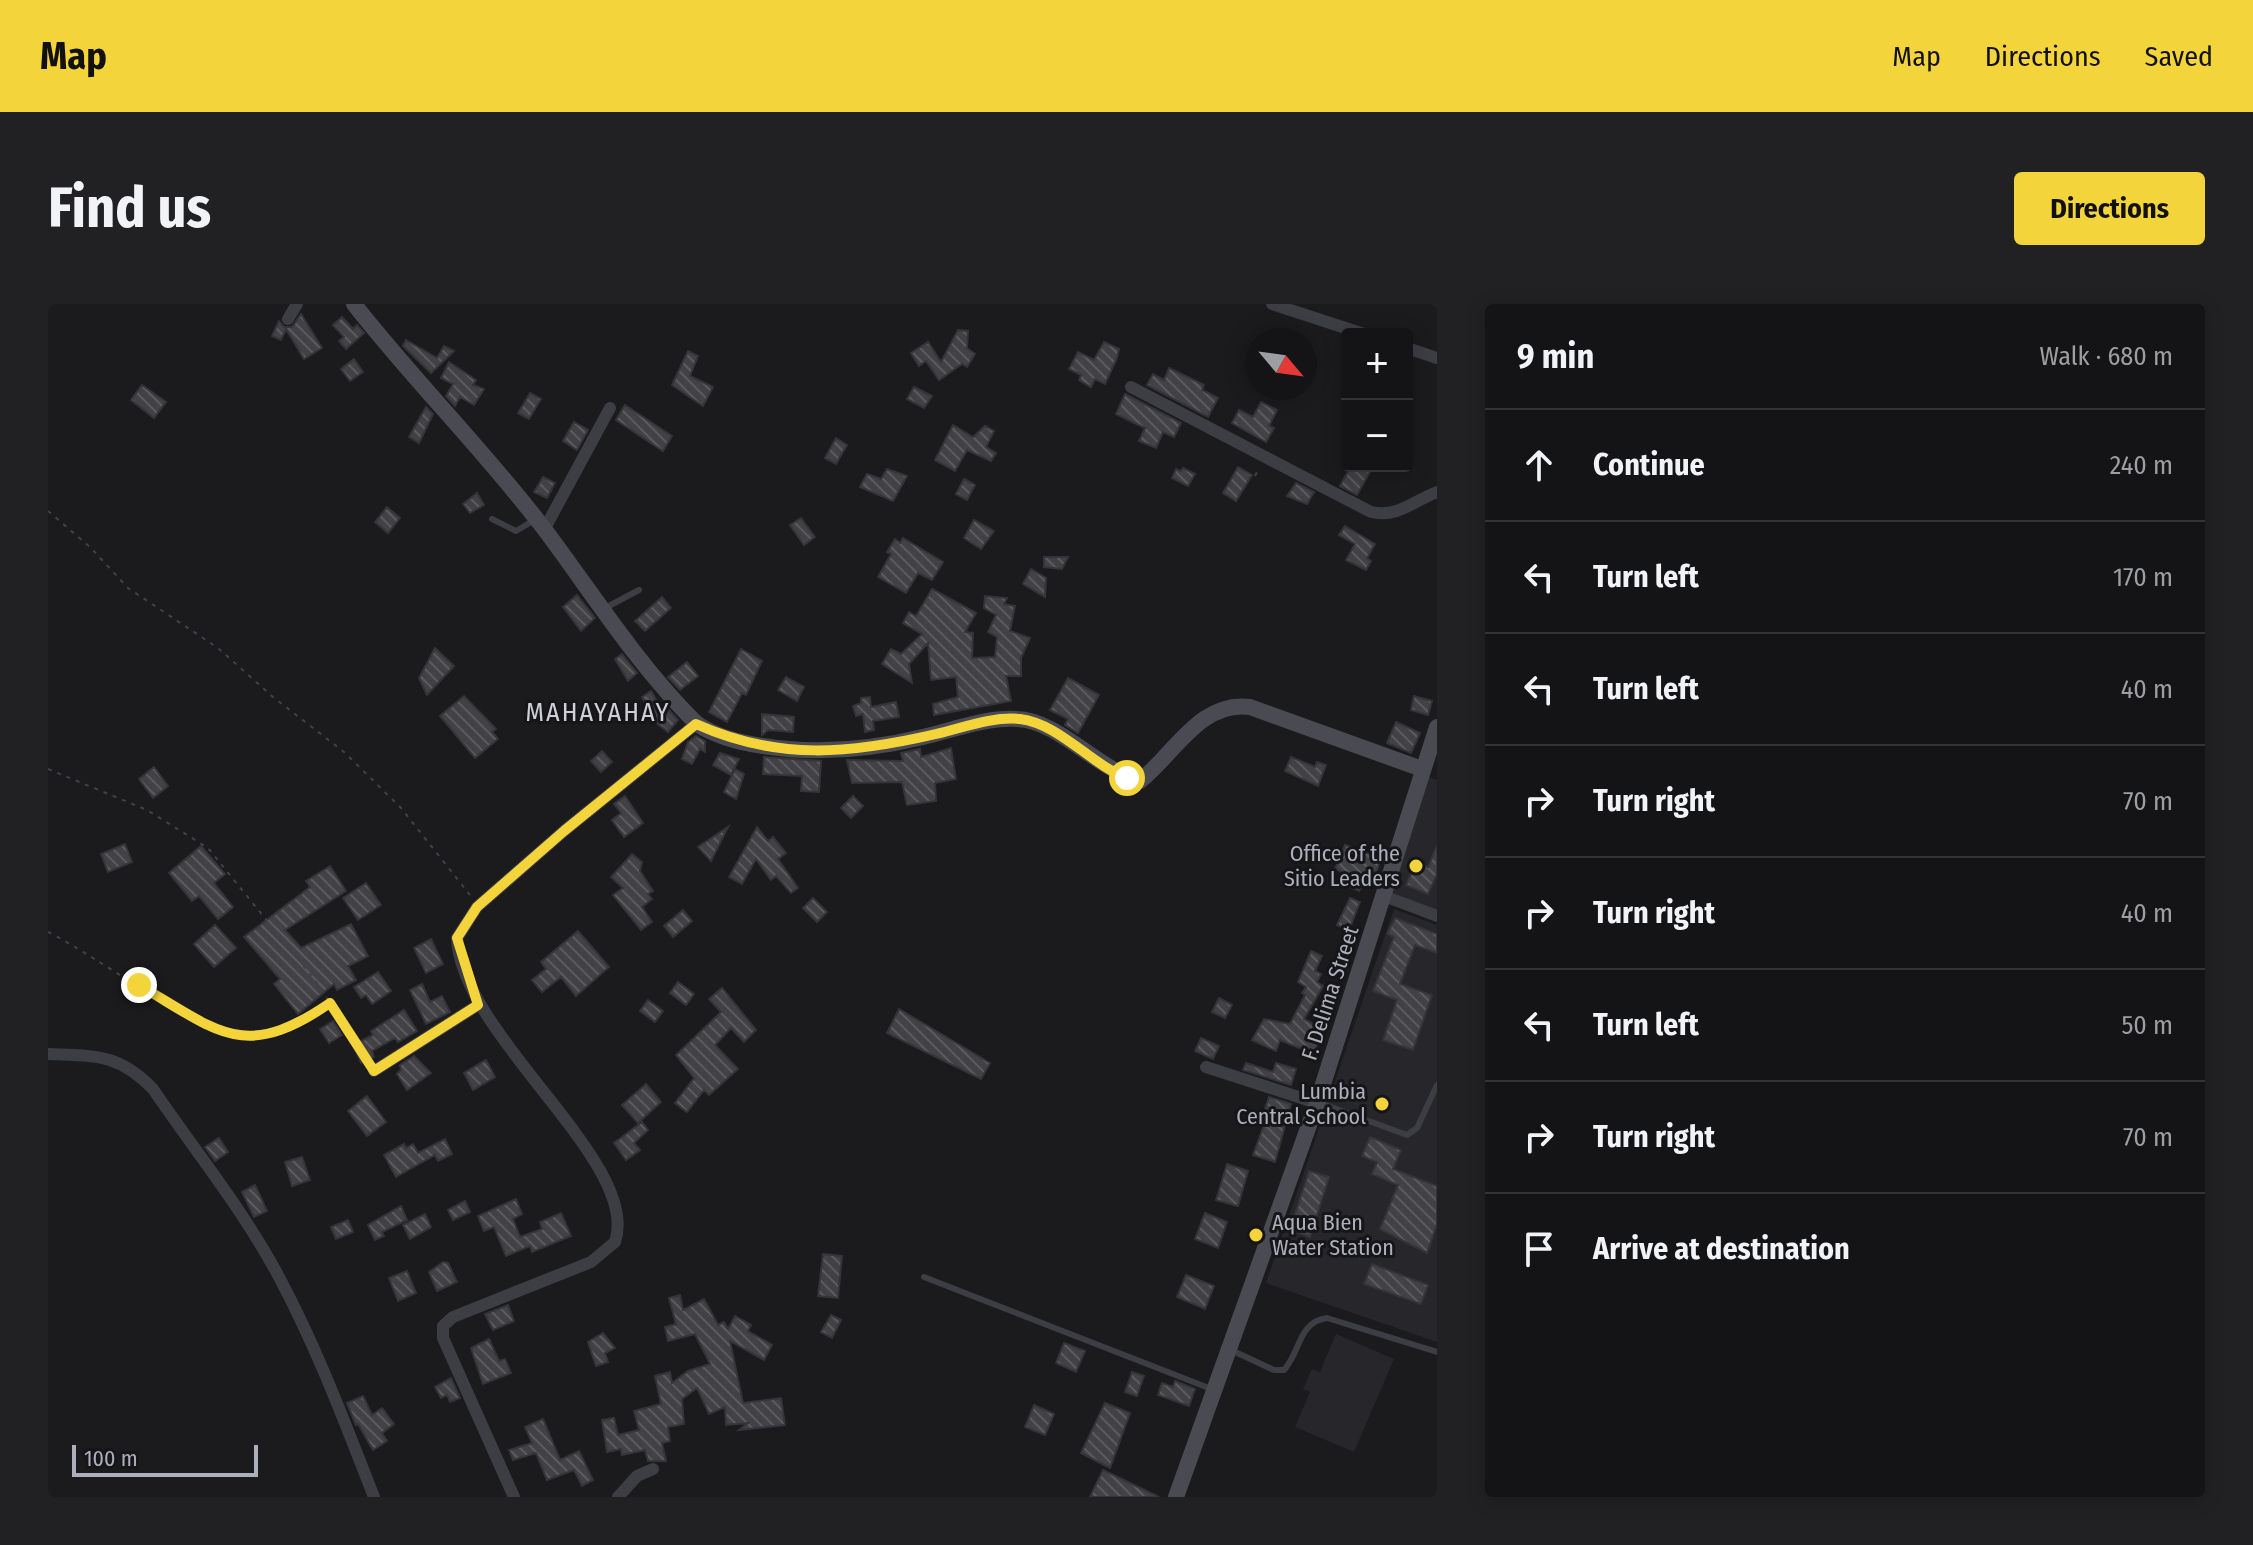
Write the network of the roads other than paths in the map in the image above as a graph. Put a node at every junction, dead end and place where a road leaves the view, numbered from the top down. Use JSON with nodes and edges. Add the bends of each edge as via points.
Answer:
{"nodes":[{"id":1,"x":297,"y":304,"type":"edge"},
{"id":2,"x":354,"y":304,"type":"edge"},
{"id":3,"x":1272,"y":304,"type":"edge"},
{"id":4,"x":288,"y":319,"type":"dead end"},
{"id":5,"x":1346,"y":328,"type":"edge"},
{"id":6,"x":1413,"y":350,"type":"edge"},
{"id":7,"x":1437,"y":358,"type":"edge"},
{"id":8,"x":1131,"y":387,"type":"dead end"},
{"id":9,"x":610,"y":408,"type":"dead end"},
{"id":10,"x":1437,"y":492,"type":"edge"},
{"id":11,"x":492,"y":519,"type":"dead end"},
{"id":12,"x":540,"y":525,"type":"junction"},
{"id":13,"x":639,"y":590,"type":"dead end"},
{"id":14,"x":602,"y":610,"type":"junction"},
{"id":15,"x":696,"y":724,"type":"junction"},
{"id":16,"x":1437,"y":727,"type":"edge"},
{"id":17,"x":1430,"y":772,"type":"edge"},
{"id":18,"x":1384,"y":896,"type":"junction"},
{"id":19,"x":1437,"y":916,"type":"edge"},
{"id":20,"x":478,"y":1005,"type":"junction"},
{"id":21,"x":48,"y":1054,"type":"edge"},
{"id":22,"x":1206,"y":1067,"type":"dead end"},
{"id":23,"x":374,"y":1071,"type":"road end"},
{"id":24,"x":1437,"y":1085,"type":"edge"},
{"id":25,"x":1317,"y":1103,"type":"junction"},
{"id":26,"x":1428,"y":1108,"type":"junction"},
{"id":27,"x":1437,"y":1113,"type":"edge"},
{"id":28,"x":924,"y":1277,"type":"dead end"},
{"id":29,"x":1228,"y":1348,"type":"junction"},
{"id":30,"x":1437,"y":1352,"type":"edge"},
{"id":31,"x":1214,"y":1390,"type":"junction"},
{"id":32,"x":653,"y":1469,"type":"dead end"},
{"id":33,"x":374,"y":1497,"type":"edge"},
{"id":34,"x":514,"y":1497,"type":"edge"},
{"id":35,"x":618,"y":1497,"type":"edge"},
{"id":36,"x":1176,"y":1497,"type":"edge"}],
"edges":[{"from":1,"to":4,"type":"street"},
{"from":2,"to":12,"type":"street"},
{"from":3,"to":5,"type":"street"},
{"from":6,"to":7,"type":"street"},
{"from":8,"to":10,"type":"street","via":[[1371,512],[1398,512]]},
{"from":9,"to":12,"type":"street"},
{"from":11,"to":12,"type":"lane","via":[[516,531]]},
{"from":12,"to":14,"type":"street"},
{"from":13,"to":14,"type":"lane"},
{"from":14,"to":15,"type":"street"},
{"from":15,"to":17,"type":"street","via":[[735,741],[844,752],[1023,719],[1118,775],[1140,781],[1207,717],[1228,705],[1250,707]]},
{"from":15,"to":20,"type":"street","via":[[477,907],[457,938]]},
{"from":16,"to":17,"type":"street","name":"F. Delima Street"},
{"from":17,"to":18,"type":"street","name":"F. Delima Street"},
{"from":18,"to":19,"type":"street"},
{"from":18,"to":25,"type":"street","name":"F. Delima Street"},
{"from":20,"to":23,"type":"street"},
{"from":20,"to":34,"type":"street","via":[[592,1157],[613,1198],[619,1230],[607,1251],[591,1262],[453,1317],[443,1326],[443,1338]]},
{"from":21,"to":33,"type":"street","via":[[117,1060],[153,1089],[279,1277]]},
{"from":22,"to":25,"type":"street"},
{"from":24,"to":26,"type":"lane"},
{"from":25,"to":26,"type":"lane","via":[[1401,1135],[1417,1128]]},
{"from":25,"to":29,"type":"street","name":"F. Delima Street"},
{"from":26,"to":27,"type":"lane"},
{"from":28,"to":31,"type":"lane"},
{"from":29,"to":30,"type":"lane","via":[[1284,1370],[1304,1330],[1327,1318]]},
{"from":29,"to":31,"type":"street","name":"F. Delima Street"},
{"from":31,"to":36,"type":"street","name":"F. Delima Street"},
{"from":32,"to":35,"type":"street","via":[[637,1476]]}]}
